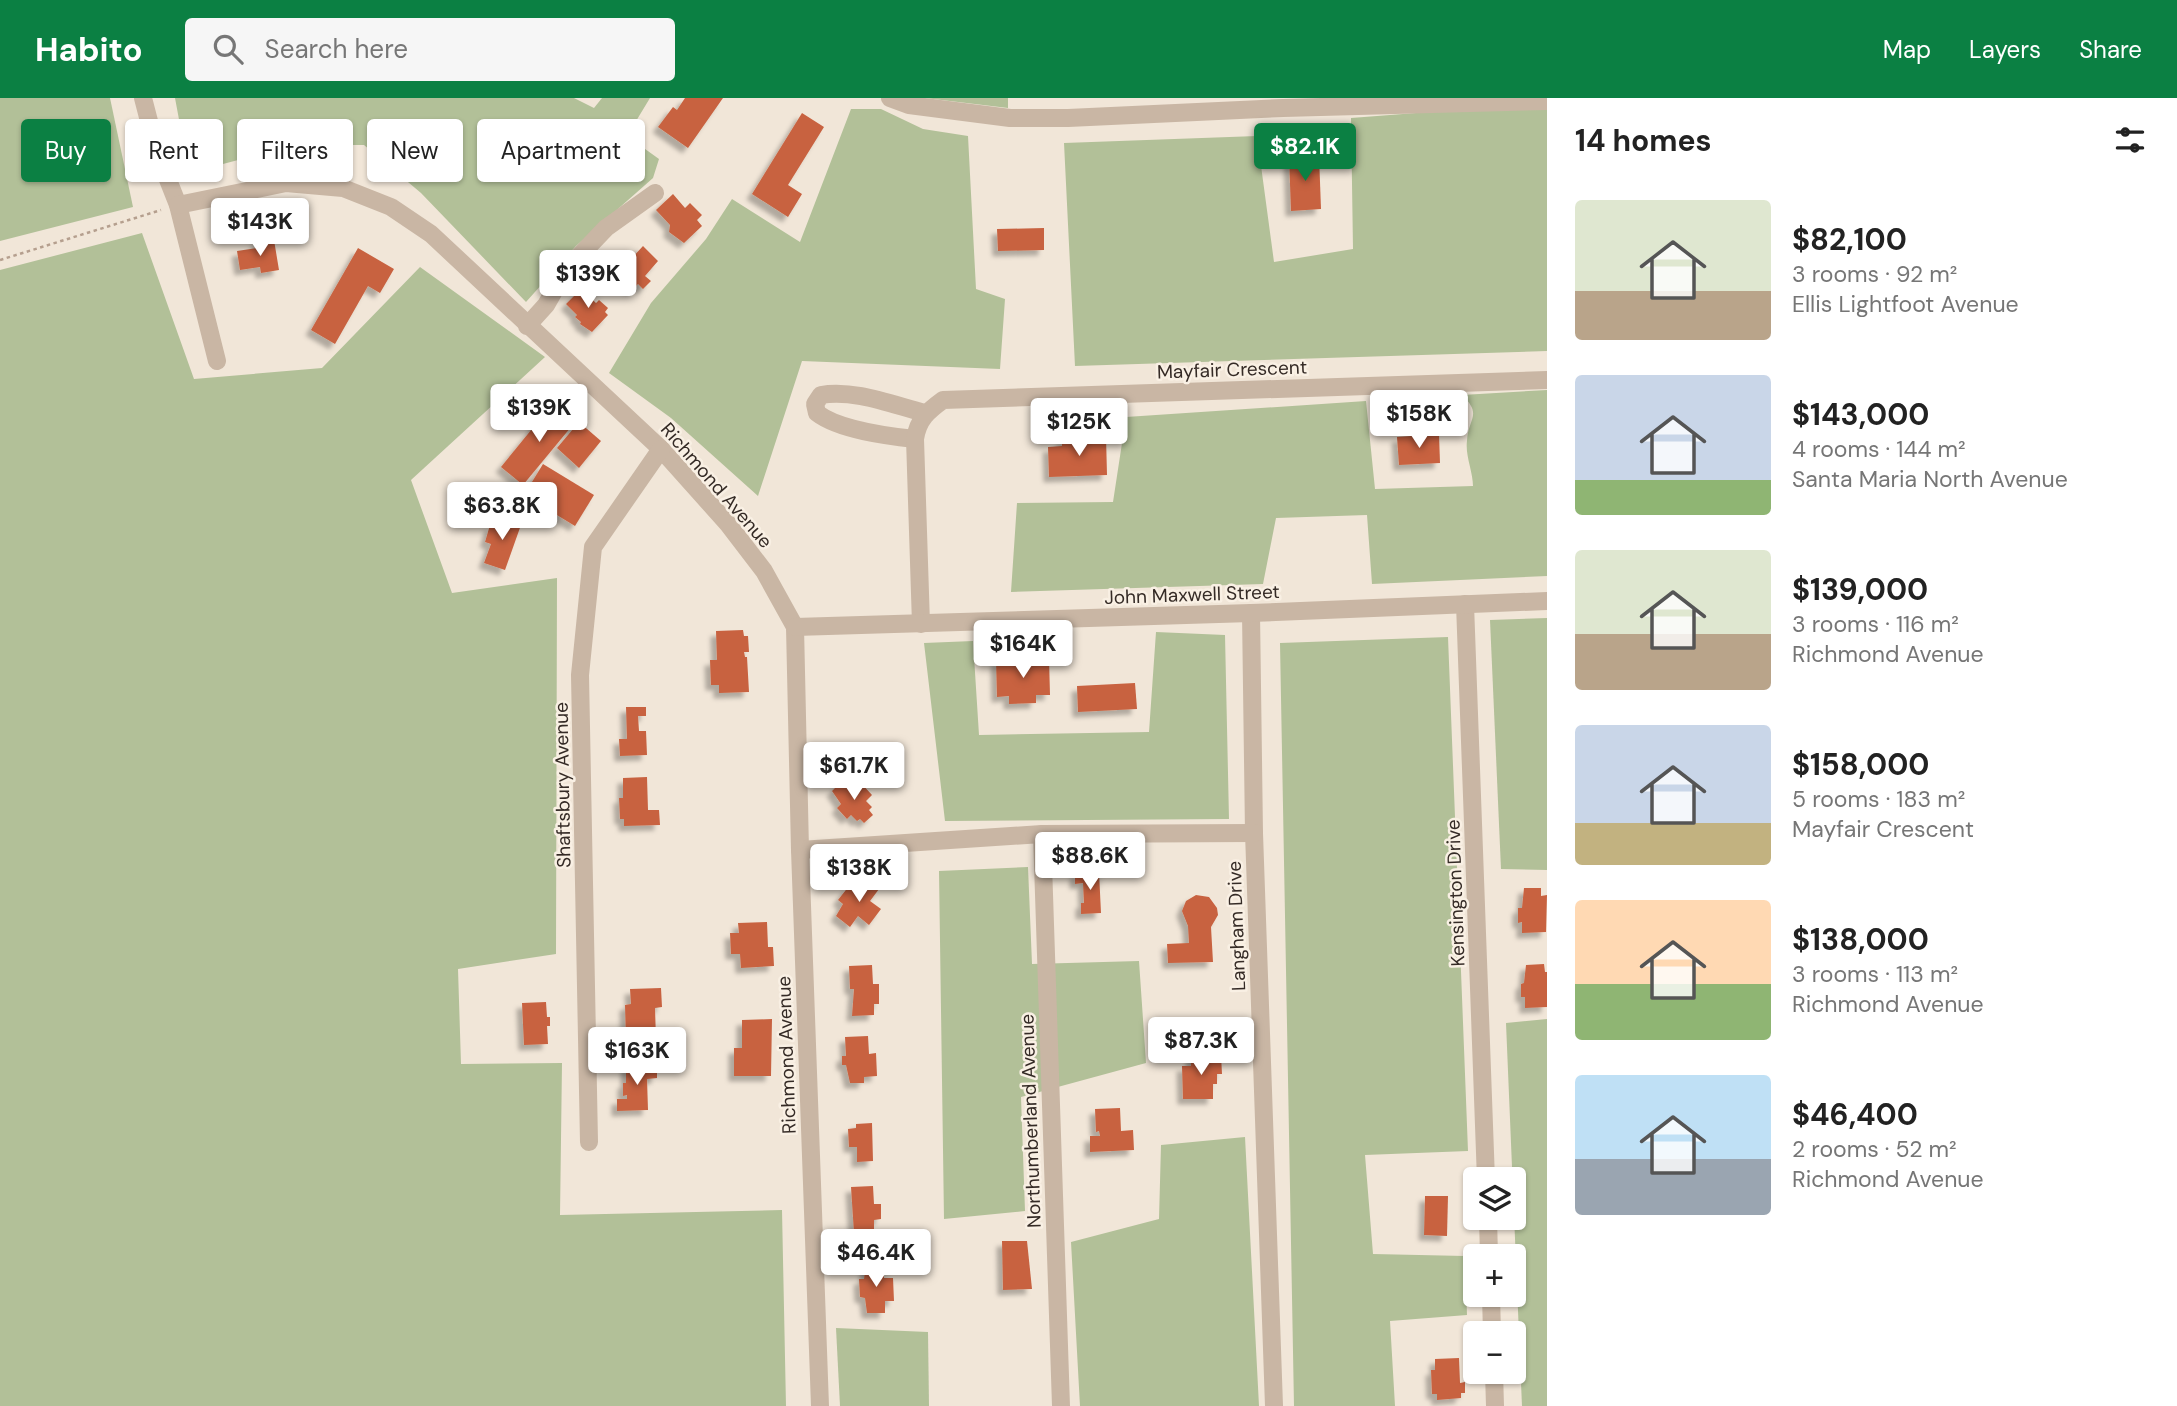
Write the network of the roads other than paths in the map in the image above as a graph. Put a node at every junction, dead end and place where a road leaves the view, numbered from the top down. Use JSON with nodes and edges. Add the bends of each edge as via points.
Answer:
{"nodes":[{"id":1,"x":143,"y":98,"type":"edge"},
{"id":2,"x":890,"y":98,"type":"edge"},
{"id":3,"x":1547,"y":101,"type":"edge"},
{"id":4,"x":655,"y":193,"type":"dead end"},
{"id":5,"x":178,"y":205,"type":"junction"},
{"id":6,"x":527,"y":326,"type":"junction"},
{"id":7,"x":217,"y":361,"type":"dead end"},
{"id":8,"x":1547,"y":380,"type":"edge"},
{"id":9,"x":925,"y":413,"type":"junction"},
{"id":10,"x":915,"y":439,"type":"junction"},
{"id":11,"x":661,"y":449,"type":"junction"},
{"id":12,"x":1547,"y":601,"type":"edge"},
{"id":13,"x":1465,"y":604,"type":"junction"},
{"id":14,"x":1251,"y":613,"type":"junction"},
{"id":15,"x":921,"y":624,"type":"junction"},
{"id":16,"x":795,"y":627,"type":"junction"},
{"id":17,"x":1254,"y":833,"type":"junction"},
{"id":18,"x":1042,"y":834,"type":"junction"},
{"id":19,"x":800,"y":850,"type":"junction"},
{"id":20,"x":589,"y":1142,"type":"dead end"},
{"id":21,"x":1486,"y":1167,"type":"edge"},
{"id":22,"x":1494,"y":1384,"type":"edge"},
{"id":23,"x":820,"y":1406,"type":"edge"},
{"id":24,"x":1061,"y":1406,"type":"edge"},
{"id":25,"x":1273,"y":1406,"type":"edge"},
{"id":26,"x":1495,"y":1406,"type":"edge"}],
"edges":[{"from":1,"to":5,"type":"street"},
{"from":2,"to":3,"type":"street","via":[[909,105],[1010,118]]},
{"from":4,"to":6,"type":"street","via":[[606,228],[566,270],[546,305]]},
{"from":5,"to":6,"type":"street","name":"Richmond Avenue","via":[[286,183],[343,188],[391,207],[431,234]]},
{"from":5,"to":7,"type":"street"},
{"from":6,"to":11,"type":"street","name":"Richmond Avenue"},
{"from":8,"to":9,"type":"street","name":"Mayfair Crescent","via":[[943,400]]},
{"from":9,"to":10,"type":"street"},
{"from":9,"to":10,"type":"street","via":[[833,393],[821,395],[816,404],[817,413],[825,420]]},
{"from":10,"to":15,"type":"street"},
{"from":11,"to":16,"type":"street","name":"Richmond Avenue","via":[[764,571]]},
{"from":11,"to":20,"type":"street","name":"Shaftsbury Avenue","via":[[593,547],[580,674]]},
{"from":12,"to":13,"type":"street","name":"John Maxwell Street"},
{"from":13,"to":14,"type":"street","name":"John Maxwell Street"},
{"from":13,"to":21,"type":"street","name":"Kensington Drive"},
{"from":14,"to":15,"type":"street","name":"John Maxwell Street"},
{"from":14,"to":17,"type":"street","name":"Langham Drive"},
{"from":15,"to":16,"type":"street","name":"John Maxwell Street"},
{"from":16,"to":19,"type":"street","name":"Richmond Avenue"},
{"from":17,"to":18,"type":"street"},
{"from":17,"to":25,"type":"street","name":"Langham Drive"},
{"from":18,"to":19,"type":"street"},
{"from":18,"to":24,"type":"street","name":"Northumberland Avenue"},
{"from":19,"to":23,"type":"street","name":"Richmond Avenue"},
{"from":22,"to":26,"type":"street"}]}
